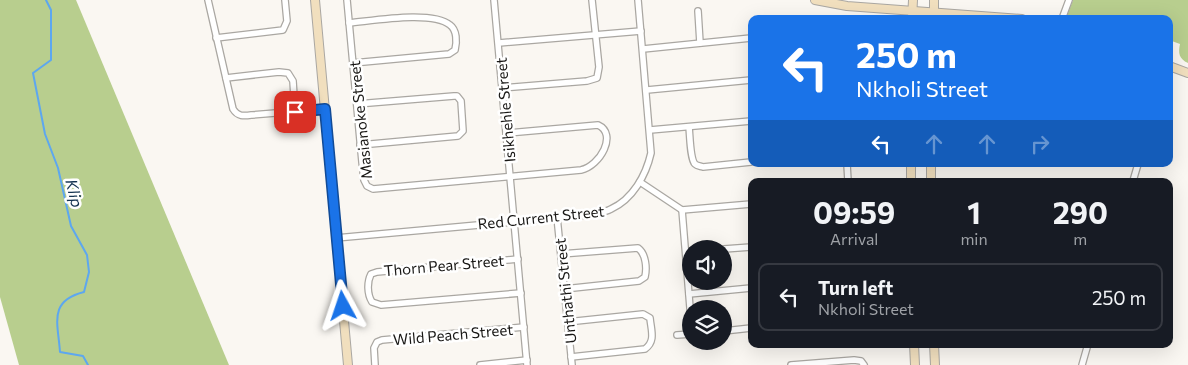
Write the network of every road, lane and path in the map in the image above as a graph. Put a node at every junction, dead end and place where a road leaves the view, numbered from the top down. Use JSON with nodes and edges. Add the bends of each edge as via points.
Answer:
{"nodes":[{"id":1,"x":208,"y":0,"type":"edge"},
{"id":2,"x":285,"y":0,"type":"edge"},
{"id":3,"x":315,"y":0,"type":"edge"},
{"id":4,"x":347,"y":0,"type":"edge"},
{"id":5,"x":494,"y":0,"type":"edge"},
{"id":6,"x":592,"y":0,"type":"edge"},
{"id":7,"x":638,"y":0,"type":"edge"},
{"id":8,"x":815,"y":0,"type":"edge"},
{"id":9,"x":913,"y":0,"type":"edge"},
{"id":10,"x":934,"y":0,"type":"edge"},
{"id":11,"x":1069,"y":0,"type":"edge"},
{"id":12,"x":698,"y":11,"type":"dead end"},
{"id":13,"x":912,"y":15,"type":"edge"},
{"id":14,"x":934,"y":15,"type":"edge"},
{"id":15,"x":1063,"y":15,"type":"edge"},
{"id":16,"x":349,"y":23,"type":"junction"},
{"id":17,"x":641,"y":31,"type":"junction"},
{"id":18,"x":595,"y":35,"type":"junction"},
{"id":19,"x":216,"y":38,"type":"junction"},
{"id":20,"x":748,"y":38,"type":"edge"},
{"id":21,"x":700,"y":43,"type":"junction"},
{"id":22,"x":499,"y":44,"type":"junction"},
{"id":23,"x":643,"y":48,"type":"junction"},
{"id":24,"x":353,"y":63,"type":"junction"},
{"id":25,"x":1173,"y":67,"type":"edge"},
{"id":26,"x":1188,"y":73,"type":"edge"},
{"id":27,"x":226,"y":78,"type":"junction"},
{"id":28,"x":748,"y":80,"type":"edge"},
{"id":29,"x":502,"y":88,"type":"junction"},
{"id":30,"x":647,"y":90,"type":"junction"},
{"id":31,"x":357,"y":104,"type":"junction"},
{"id":32,"x":325,"y":109,"type":"junction"},
{"id":33,"x":295,"y":112,"type":"junction"},
{"id":34,"x":748,"y":121,"type":"edge"},
{"id":35,"x":689,"y":127,"type":"junction"},
{"id":36,"x":650,"y":130,"type":"junction"},
{"id":37,"x":507,"y":132,"type":"junction"},
{"id":38,"x":360,"y":145,"type":"junction"},
{"id":39,"x":748,"y":162,"type":"edge"},
{"id":40,"x":510,"y":175,"type":"junction"},
{"id":41,"x":640,"y":182,"type":"junction"},
{"id":42,"x":748,"y":204,"type":"edge"},
{"id":43,"x":682,"y":210,"type":"junction"},
{"id":44,"x":557,"y":217,"type":"junction"},
{"id":45,"x":515,"y":220,"type":"junction"},
{"id":46,"x":336,"y":238,"type":"junction"},
{"id":47,"x":686,"y":240,"type":"edge"},
{"id":48,"x":748,"y":247,"type":"edge"},
{"id":49,"x":732,"y":248,"type":"edge"},
{"id":50,"x":561,"y":254,"type":"junction"},
{"id":51,"x":518,"y":258,"type":"junction"},
{"id":52,"x":748,"y":288,"type":"edge"},
{"id":53,"x":564,"y":289,"type":"junction"},
{"id":54,"x":689,"y":290,"type":"edge"},
{"id":55,"x":521,"y":293,"type":"junction"},
{"id":56,"x":689,"y":294,"type":"junction"},
{"id":57,"x":689,"y":300,"type":"edge"},
{"id":58,"x":567,"y":322,"type":"junction"},
{"id":59,"x":524,"y":327,"type":"junction"},
{"id":60,"x":748,"y":328,"type":"edge"},
{"id":61,"x":732,"y":329,"type":"edge"},
{"id":62,"x":677,"y":335,"type":"dead end"},
{"id":63,"x":682,"y":335,"type":"edge"},
{"id":64,"x":914,"y":348,"type":"edge"},
{"id":65,"x":934,"y":348,"type":"edge"},
{"id":66,"x":1087,"y":348,"type":"edge"},
{"id":67,"x":571,"y":356,"type":"junction"},
{"id":68,"x":934,"y":361,"type":"edge"},
{"id":69,"x":527,"y":363,"type":"edge"},
{"id":70,"x":348,"y":365,"type":"edge"},
{"id":71,"x":375,"y":365,"type":"edge"},
{"id":72,"x":480,"y":365,"type":"edge"},
{"id":73,"x":572,"y":365,"type":"edge"},
{"id":74,"x":791,"y":365,"type":"edge"},
{"id":75,"x":864,"y":365,"type":"edge"},
{"id":76,"x":915,"y":365,"type":"edge"},
{"id":77,"x":939,"y":365,"type":"edge"},
{"id":78,"x":1082,"y":365,"type":"edge"}],
"edges":[{"from":1,"to":19,"type":"street"},
{"from":2,"to":19,"type":"street","via":[[288,21],[283,30]]},
{"from":3,"to":32,"type":"street"},
{"from":4,"to":16,"type":"street","name":"Masianoke Street"},
{"from":5,"to":22,"type":"street","name":"Isikhehle Street"},
{"from":6,"to":18,"type":"street"},
{"from":7,"to":17,"type":"street","name":"Red Current Street"},
{"from":8,"to":13,"type":"street"},
{"from":9,"to":13,"type":"street"},
{"from":10,"to":14,"type":"street"},
{"from":11,"to":15,"type":"street"},
{"from":12,"to":21,"type":"street"},
{"from":16,"to":24,"type":"street","name":"Masianoke Street"},
{"from":16,"to":24,"type":"street","via":[[421,16],[448,23],[456,38],[455,50],[449,54]]},
{"from":17,"to":18,"type":"street"},
{"from":17,"to":23,"type":"street","name":"Red Current Street"},
{"from":18,"to":22,"type":"street"},
{"from":18,"to":29,"type":"street","via":[[599,72],[595,79]]},
{"from":19,"to":27,"type":"street"},
{"from":20,"to":21,"type":"street"},
{"from":21,"to":23,"type":"street"},
{"from":22,"to":29,"type":"street","name":"Isikhehle Street"},
{"from":23,"to":30,"type":"street","name":"Red Current Street"},
{"from":24,"to":31,"type":"street","name":"Masianoke Street"},
{"from":25,"to":26,"type":"street"},
{"from":27,"to":33,"type":"street","via":[[233,108],[238,115]]},
{"from":27,"to":33,"type":"street","via":[[288,73],[292,78]]},
{"from":28,"to":30,"type":"street"},
{"from":29,"to":37,"type":"street","name":"Isikhehle Street"},
{"from":30,"to":36,"type":"street","name":"Red Current Street"},
{"from":31,"to":38,"type":"street","name":"Masianoke Street"},
{"from":31,"to":38,"type":"street","via":[[454,96],[462,100],[464,131],[458,136]]},
{"from":32,"to":33,"type":"street"},
{"from":32,"to":46,"type":"street"},
{"from":34,"to":35,"type":"street"},
{"from":35,"to":36,"type":"street"},
{"from":35,"to":39,"type":"street","via":[[693,162],[697,165]]},
{"from":36,"to":41,"type":"street","name":"Red Current Street","via":[[651,153]]},
{"from":37,"to":40,"type":"street","name":"Isikhehle Street"},
{"from":37,"to":40,"type":"street","via":[[594,125],[603,128],[606,143],[603,154],[587,169]]},
{"from":38,"to":40,"type":"street","name":"Masianoke Street","via":[[364,180],[370,188]]},
{"from":40,"to":45,"type":"street","name":"Isikhehle Street"},
{"from":41,"to":43,"type":"street"},
{"from":41,"to":44,"type":"street","name":"Red Current Street","via":[[610,210]]},
{"from":42,"to":43,"type":"street"},
{"from":43,"to":47,"type":"street"},
{"from":44,"to":45,"type":"street","name":"Red Current Street"},
{"from":44,"to":50,"type":"street","name":"Unthathi Street"},
{"from":45,"to":46,"type":"street","name":"Red Current Street"},
{"from":45,"to":51,"type":"street","name":"Isikhehle Street"},
{"from":46,"to":70,"type":"street"},
{"from":48,"to":49,"type":"street"},
{"from":50,"to":53,"type":"street","name":"Unthathi Street"},
{"from":50,"to":53,"type":"street","via":[[634,247],[641,249],[646,275],[639,281]]},
{"from":51,"to":55,"type":"street","name":"Isikhehle Street"},
{"from":51,"to":55,"type":"street","name":"Thorn Pear Street","via":[[376,272],[369,279],[369,296],[372,302],[381,306]]},
{"from":52,"to":56,"type":"street"},
{"from":53,"to":58,"type":"street","name":"Unthathi Street"},
{"from":54,"to":56,"type":"street"},
{"from":55,"to":59,"type":"street","name":"Isikhehle Street"},
{"from":56,"to":57,"type":"street"},
{"from":58,"to":67,"type":"street","name":"Unthathi Street"},
{"from":58,"to":67,"type":"street","via":[[643,314],[650,318],[652,339],[645,349]]},
{"from":59,"to":69,"type":"street","name":"Isikhehle Street"},
{"from":59,"to":71,"type":"street","name":"Wild Peach Street","via":[[382,340],[374,348]]},
{"from":60,"to":61,"type":"street"},
{"from":62,"to":63,"type":"street"},
{"from":64,"to":76,"type":"street"},
{"from":65,"to":68,"type":"street"},
{"from":66,"to":78,"type":"street"},
{"from":67,"to":73,"type":"street","name":"Unthathi Street"},
{"from":68,"to":77,"type":"street"},
{"from":69,"to":72,"type":"street"},
{"from":74,"to":75,"type":"street","via":[[854,360]]}]}
